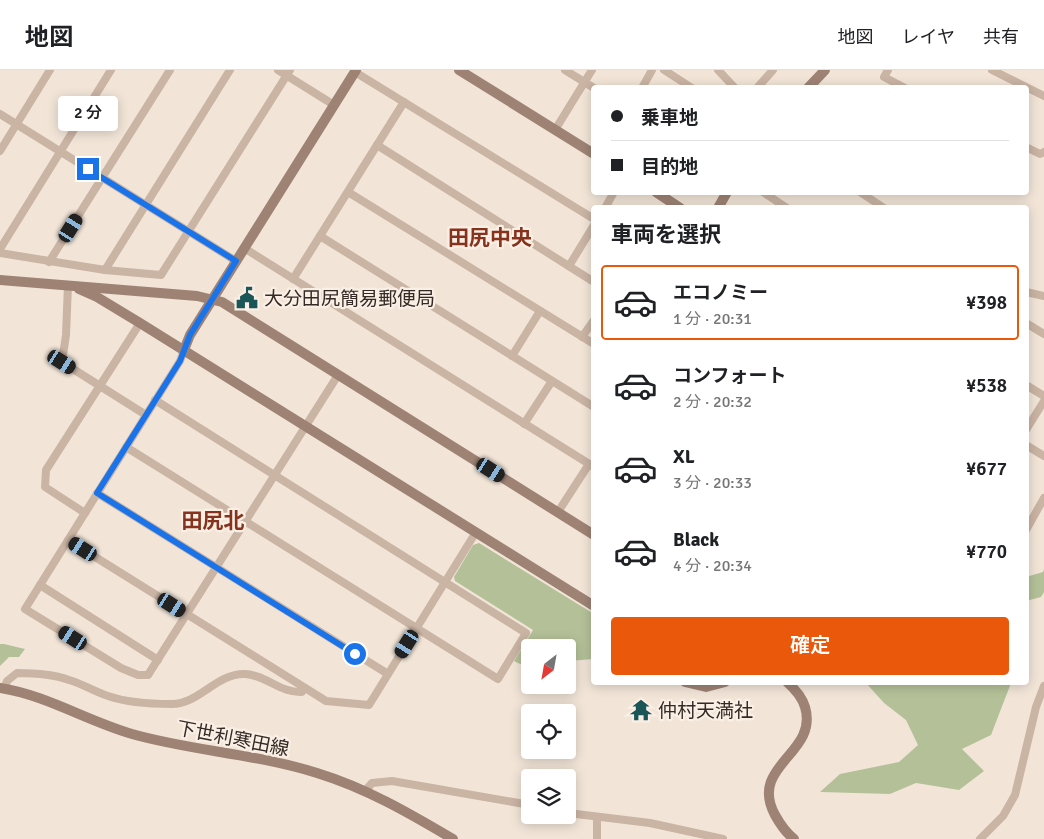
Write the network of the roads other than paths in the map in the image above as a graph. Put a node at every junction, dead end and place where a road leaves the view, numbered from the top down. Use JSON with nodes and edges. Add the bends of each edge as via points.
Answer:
{"nodes":[{"id":1,"x":50,"y":70,"type":"edge"},
{"id":2,"x":111,"y":70,"type":"edge"},
{"id":3,"x":170,"y":70,"type":"edge"},
{"id":4,"x":230,"y":70,"type":"edge"},
{"id":5,"x":278,"y":70,"type":"edge"},
{"id":6,"x":459,"y":70,"type":"edge"},
{"id":7,"x":565,"y":70,"type":"edge"},
{"id":8,"x":592,"y":70,"type":"edge"},
{"id":9,"x":652,"y":70,"type":"edge"},
{"id":10,"x":664,"y":70,"type":"edge"},
{"id":11,"x":718,"y":70,"type":"edge"},
{"id":12,"x":773,"y":70,"type":"edge"},
{"id":13,"x":825,"y":70,"type":"edge"},
{"id":14,"x":888,"y":70,"type":"edge"},
{"id":15,"x":994,"y":70,"type":"edge"},
{"id":16,"x":355,"y":71,"type":"edge"},
{"id":17,"x":289,"y":73,"type":"edge"},
{"id":18,"x":585,"y":82,"type":"junction"},
{"id":19,"x":644,"y":85,"type":"edge"},
{"id":20,"x":687,"y":85,"type":"edge"},
{"id":21,"x":732,"y":85,"type":"edge"},
{"id":22,"x":760,"y":85,"type":"edge"},
{"id":23,"x":811,"y":85,"type":"edge"},
{"id":24,"x":898,"y":85,"type":"edge"},
{"id":25,"x":1023,"y":85,"type":"edge"},
{"id":26,"x":591,"y":86,"type":"edge"},
{"id":27,"x":1029,"y":88,"type":"edge"},
{"id":28,"x":1044,"y":96,"type":"edge"},
{"id":29,"x":404,"y":102,"type":"junction"},
{"id":30,"x":334,"y":105,"type":"junction"},
{"id":31,"x":0,"y":114,"type":"edge"},
{"id":32,"x":17,"y":124,"type":"junction"},
{"id":33,"x":555,"y":130,"type":"junction"},
{"id":34,"x":377,"y":145,"type":"junction"},
{"id":35,"x":1029,"y":149,"type":"edge"},
{"id":36,"x":0,"y":151,"type":"edge"},
{"id":37,"x":61,"y":152,"type":"junction"},
{"id":38,"x":591,"y":152,"type":"edge"},
{"id":39,"x":1044,"y":152,"type":"edge"},
{"id":40,"x":102,"y":178,"type":"junction"},
{"id":41,"x":348,"y":192,"type":"junction"},
{"id":42,"x":660,"y":195,"type":"edge"},
{"id":43,"x":768,"y":195,"type":"edge"},
{"id":44,"x":864,"y":195,"type":"edge"},
{"id":45,"x":146,"y":205,"type":"junction"},
{"id":46,"x":673,"y":205,"type":"edge"},
{"id":47,"x":782,"y":205,"type":"edge"},
{"id":48,"x":880,"y":205,"type":"edge"},
{"id":49,"x":591,"y":217,"type":"edge"},
{"id":50,"x":591,"y":230,"type":"edge"},
{"id":51,"x":189,"y":231,"type":"junction"},
{"id":52,"x":320,"y":236,"type":"junction"},
{"id":53,"x":244,"y":248,"type":"junction"},
{"id":54,"x":0,"y":249,"type":"edge"},
{"id":55,"x":0,"y":253,"type":"edge"},
{"id":56,"x":236,"y":261,"type":"junction"},
{"id":57,"x":49,"y":262,"type":"junction"},
{"id":58,"x":568,"y":266,"type":"junction"},
{"id":59,"x":105,"y":270,"type":"junction"},
{"id":60,"x":293,"y":279,"type":"junction"},
{"id":61,"x":0,"y":280,"type":"edge"},
{"id":62,"x":591,"y":280,"type":"edge"},
{"id":63,"x":68,"y":285,"type":"junction"},
{"id":64,"x":1029,"y":293,"type":"edge"},
{"id":65,"x":1044,"y":296,"type":"edge"},
{"id":66,"x":213,"y":299,"type":"junction"},
{"id":67,"x":540,"y":311,"type":"junction"},
{"id":68,"x":140,"y":323,"type":"junction"},
{"id":69,"x":591,"y":324,"type":"edge"},
{"id":70,"x":1029,"y":325,"type":"edge"},
{"id":71,"x":1044,"y":334,"type":"edge"},
{"id":72,"x":582,"y":337,"type":"junction"},
{"id":73,"x":591,"y":342,"type":"edge"},
{"id":74,"x":184,"y":350,"type":"junction"},
{"id":75,"x":512,"y":356,"type":"junction"},
{"id":76,"x":338,"y":375,"type":"junction"},
{"id":77,"x":552,"y":381,"type":"junction"},
{"id":78,"x":100,"y":386,"type":"junction"},
{"id":79,"x":1029,"y":387,"type":"edge"},
{"id":80,"x":1044,"y":396,"type":"edge"},
{"id":81,"x":155,"y":400,"type":"junction"},
{"id":82,"x":1044,"y":401,"type":"edge"},
{"id":83,"x":591,"y":405,"type":"edge"},
{"id":84,"x":146,"y":415,"type":"junction"},
{"id":85,"x":524,"y":424,"type":"junction"},
{"id":86,"x":1029,"y":425,"type":"edge"},
{"id":87,"x":306,"y":426,"type":"junction"},
{"id":88,"x":126,"y":447,"type":"junction"},
{"id":89,"x":1029,"y":447,"type":"edge"},
{"id":90,"x":1044,"y":456,"type":"edge"},
{"id":91,"x":591,"y":465,"type":"edge"},
{"id":92,"x":275,"y":475,"type":"junction"},
{"id":93,"x":97,"y":493,"type":"junction"},
{"id":94,"x":1044,"y":498,"type":"edge"},
{"id":95,"x":558,"y":512,"type":"junction"},
{"id":96,"x":85,"y":513,"type":"junction"},
{"id":97,"x":246,"y":522,"type":"junction"},
{"id":98,"x":1029,"y":525,"type":"edge"},
{"id":99,"x":476,"y":532,"type":"junction"},
{"id":100,"x":591,"y":533,"type":"edge"},
{"id":101,"x":68,"y":540,"type":"junction"},
{"id":102,"x":217,"y":567,"type":"junction"},
{"id":103,"x":445,"y":582,"type":"junction"},
{"id":104,"x":40,"y":585,"type":"junction"},
{"id":105,"x":591,"y":604,"type":"edge"},
{"id":106,"x":187,"y":614,"type":"junction"},
{"id":107,"x":417,"y":628,"type":"junction"},
{"id":108,"x":158,"y":660,"type":"junction"},
{"id":109,"x":388,"y":674,"type":"junction"},
{"id":110,"x":698,"y":685,"type":"edge"},
{"id":111,"x":714,"y":685,"type":"edge"},
{"id":112,"x":790,"y":685,"type":"edge"},
{"id":113,"x":1044,"y":686,"type":"edge"},
{"id":114,"x":2,"y":688,"type":"edge"},
{"id":115,"x":304,"y":688,"type":"junction"},
{"id":116,"x":365,"y":790,"type":"junction"},
{"id":117,"x":521,"y":804,"type":"edge"},
{"id":118,"x":576,"y":814,"type":"edge"},
{"id":119,"x":597,"y":818,"type":"junction"},
{"id":120,"x":453,"y":839,"type":"edge"},
{"id":121,"x":597,"y":839,"type":"edge"},
{"id":122,"x":723,"y":839,"type":"edge"},
{"id":123,"x":794,"y":839,"type":"edge"},
{"id":124,"x":980,"y":839,"type":"edge"}],
"edges":[{"from":1,"to":32,"type":"street"},
{"from":2,"to":37,"type":"street"},
{"from":3,"to":40,"type":"street"},
{"from":4,"to":45,"type":"street"},
{"from":5,"to":17,"type":"street"},
{"from":6,"to":33,"type":"street"},
{"from":7,"to":18,"type":"street"},
{"from":8,"to":18,"type":"street"},
{"from":9,"to":19,"type":"street"},
{"from":10,"to":20,"type":"street"},
{"from":11,"to":21,"type":"street"},
{"from":12,"to":22,"type":"street"},
{"from":13,"to":23,"type":"street"},
{"from":14,"to":24,"type":"street","via":[[884,78]]},
{"from":15,"to":25,"type":"street"},
{"from":16,"to":29,"type":"street"},
{"from":16,"to":30,"type":"street"},
{"from":17,"to":30,"type":"street"},
{"from":17,"to":51,"type":"street"},
{"from":18,"to":26,"type":"street"},
{"from":18,"to":33,"type":"street"},
{"from":27,"to":28,"type":"street"},
{"from":29,"to":34,"type":"street"},
{"from":29,"to":49,"type":"street"},
{"from":30,"to":53,"type":"street"},
{"from":31,"to":32,"type":"street"},
{"from":32,"to":36,"type":"street"},
{"from":32,"to":37,"type":"street"},
{"from":33,"to":38,"type":"street"},
{"from":34,"to":41,"type":"street"},
{"from":34,"to":58,"type":"street"},
{"from":35,"to":39,"type":"street","via":[[1040,154]]},
{"from":37,"to":40,"type":"street"},
{"from":37,"to":54,"type":"street"},
{"from":40,"to":45,"type":"street"},
{"from":40,"to":57,"type":"street"},
{"from":41,"to":52,"type":"street"},
{"from":41,"to":67,"type":"street"},
{"from":42,"to":46,"type":"street"},
{"from":43,"to":47,"type":"street"},
{"from":44,"to":48,"type":"street"},
{"from":45,"to":51,"type":"street"},
{"from":45,"to":59,"type":"street"},
{"from":50,"to":58,"type":"street"},
{"from":51,"to":56,"type":"street"},
{"from":51,"to":59,"type":"street","via":[[161,275]]},
{"from":52,"to":60,"type":"street"},
{"from":52,"to":75,"type":"street"},
{"from":53,"to":56,"type":"street"},
{"from":53,"to":60,"type":"street"},
{"from":55,"to":57,"type":"street"},
{"from":56,"to":66,"type":"street"},
{"from":57,"to":59,"type":"street"},
{"from":58,"to":62,"type":"street"},
{"from":60,"to":85,"type":"street"},
{"from":61,"to":63,"type":"street"},
{"from":63,"to":66,"type":"street"},
{"from":63,"to":68,"type":"street","via":[[97,297]]},
{"from":63,"to":78,"type":"street","via":[[62,362]]},
{"from":64,"to":65,"type":"street"},
{"from":66,"to":74,"type":"street"},
{"from":66,"to":76,"type":"street"},
{"from":67,"to":72,"type":"street"},
{"from":67,"to":75,"type":"street"},
{"from":68,"to":74,"type":"street"},
{"from":68,"to":78,"type":"street"},
{"from":69,"to":72,"type":"street"},
{"from":70,"to":71,"type":"street"},
{"from":72,"to":73,"type":"street"},
{"from":74,"to":81,"type":"street"},
{"from":74,"to":87,"type":"street"},
{"from":75,"to":77,"type":"street"},
{"from":76,"to":87,"type":"street"},
{"from":76,"to":95,"type":"street"},
{"from":77,"to":83,"type":"street"},
{"from":77,"to":85,"type":"street"},
{"from":78,"to":84,"type":"street"},
{"from":78,"to":96,"type":"street","via":[[46,470],[45,488]]},
{"from":79,"to":80,"type":"street"},
{"from":81,"to":84,"type":"street"},
{"from":81,"to":92,"type":"street"},
{"from":82,"to":86,"type":"street"},
{"from":84,"to":88,"type":"street"},
{"from":85,"to":91,"type":"street"},
{"from":87,"to":92,"type":"street"},
{"from":87,"to":99,"type":"street"},
{"from":88,"to":93,"type":"street"},
{"from":88,"to":97,"type":"street"},
{"from":89,"to":90,"type":"street"},
{"from":91,"to":95,"type":"street"},
{"from":92,"to":97,"type":"street"},
{"from":92,"to":103,"type":"street"},
{"from":93,"to":96,"type":"street"},
{"from":93,"to":102,"type":"street"},
{"from":94,"to":98,"type":"street"},
{"from":95,"to":100,"type":"street"},
{"from":96,"to":101,"type":"street"},
{"from":97,"to":102,"type":"street"},
{"from":97,"to":107,"type":"street"},
{"from":99,"to":103,"type":"street"},
{"from":99,"to":105,"type":"street"},
{"from":101,"to":104,"type":"street"},
{"from":101,"to":106,"type":"street"},
{"from":102,"to":106,"type":"street"},
{"from":102,"to":109,"type":"street"},
{"from":103,"to":107,"type":"street"},
{"from":103,"to":107,"type":"street","via":[[526,632],[498,679]]},
{"from":104,"to":108,"type":"street"},
{"from":104,"to":108,"type":"street","via":[[25,609],[121,668],[148,675]]},
{"from":106,"to":108,"type":"street"},
{"from":106,"to":115,"type":"street"},
{"from":107,"to":109,"type":"street"},
{"from":109,"to":115,"type":"street","via":[[369,705],[326,702]]},
{"from":110,"to":111,"type":"street"},
{"from":112,"to":123,"type":"street","via":[[803,702],[807,724],[799,744],[773,773],[768,792],[777,819]]},
{"from":113,"to":124,"type":"street","via":[[1015,795],[1003,816]]},
{"from":114,"to":115,"type":"street","via":[[17,673],[60,677],[114,698],[161,704],[185,701],[237,674],[255,676],[288,692],[302,692]]},
{"from":114,"to":116,"type":"street","name":"下世利寒田線","via":[[45,700],[137,736],[293,767]]},
{"from":116,"to":117,"type":"street","via":[[372,783],[392,781]]},
{"from":116,"to":120,"type":"street","name":"下世利寒田線"},
{"from":118,"to":119,"type":"street"},
{"from":119,"to":121,"type":"street"},
{"from":119,"to":122,"type":"street","via":[[650,823]]}]}
